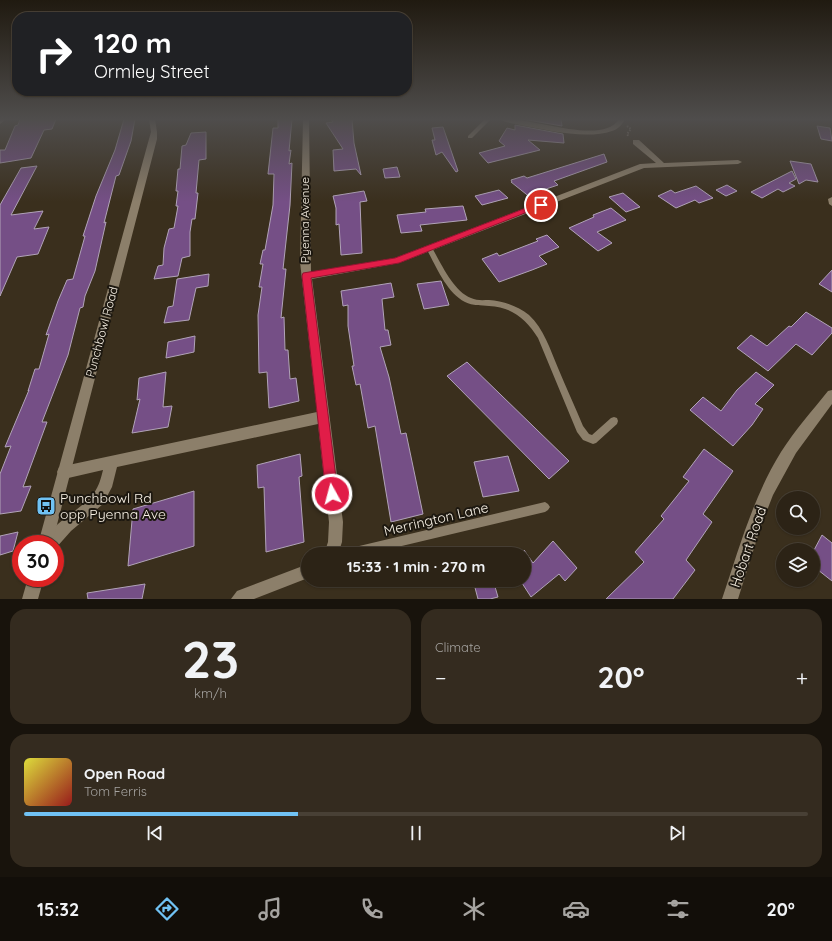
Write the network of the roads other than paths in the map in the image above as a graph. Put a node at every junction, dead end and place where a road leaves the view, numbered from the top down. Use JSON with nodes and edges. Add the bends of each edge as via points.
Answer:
{"nodes":[{"id":1,"x":151,"y":147,"type":"edge"},
{"id":2,"x":306,"y":147,"type":"edge"},
{"id":3,"x":642,"y":147,"type":"edge"},
{"id":4,"x":738,"y":162,"type":"dead end"},
{"id":5,"x":662,"y":165,"type":"junction"},
{"id":6,"x":832,"y":199,"type":"edge"},
{"id":7,"x":832,"y":204,"type":"edge"},
{"id":8,"x":429,"y":248,"type":"junction"},
{"id":9,"x":306,"y":276,"type":"junction"},
{"id":10,"x":832,"y":395,"type":"edge"},
{"id":11,"x":322,"y":417,"type":"junction"},
{"id":12,"x":614,"y":421,"type":"dead end"},
{"id":13,"x":112,"y":463,"type":"junction"},
{"id":14,"x":64,"y":472,"type":"junction"},
{"id":15,"x":545,"y":507,"type":"dead end"},
{"id":16,"x":47,"y":535,"type":"edge"},
{"id":17,"x":58,"y":535,"type":"edge"},
{"id":18,"x":334,"y":547,"type":"edge"},
{"id":19,"x":376,"y":547,"type":"edge"},
{"id":20,"x":301,"y":574,"type":"edge"},
{"id":21,"x":33,"y":587,"type":"edge"},
{"id":22,"x":30,"y":599,"type":"edge"},
{"id":23,"x":239,"y":599,"type":"edge"},
{"id":24,"x":730,"y":599,"type":"edge"}],
"edges":[{"from":1,"to":14,"type":"street","name":"Punchbowl Road"},
{"from":2,"to":9,"type":"street","name":"Pyenna Avenue"},
{"from":3,"to":5,"type":"street"},
{"from":4,"to":5,"type":"street"},
{"from":5,"to":8,"type":"street","via":[[634,170]]},
{"from":6,"to":7,"type":"lane"},
{"from":8,"to":9,"type":"street","via":[[396,261]]},
{"from":8,"to":12,"type":"lane","via":[[441,269],[463,296],[473,302],[519,310],[535,326],[580,429],[586,437],[593,440]]},
{"from":9,"to":11,"type":"street","name":"Pyenna Avenue"},
{"from":10,"to":24,"type":"street","name":"Hobart Road","via":[[786,456],[770,485],[757,515]]},
{"from":11,"to":13,"type":"street"},
{"from":11,"to":18,"type":"street","name":"Pyenna Avenue","via":[[336,522]]},
{"from":13,"to":14,"type":"street"},
{"from":13,"to":17,"type":"street","via":[[105,487],[98,499]]},
{"from":14,"to":16,"type":"street","name":"Punchbowl Road"},
{"from":15,"to":19,"type":"lane","name":"Merrington Lane"},
{"from":20,"to":23,"type":"street"},
{"from":21,"to":22,"type":"street"}]}
